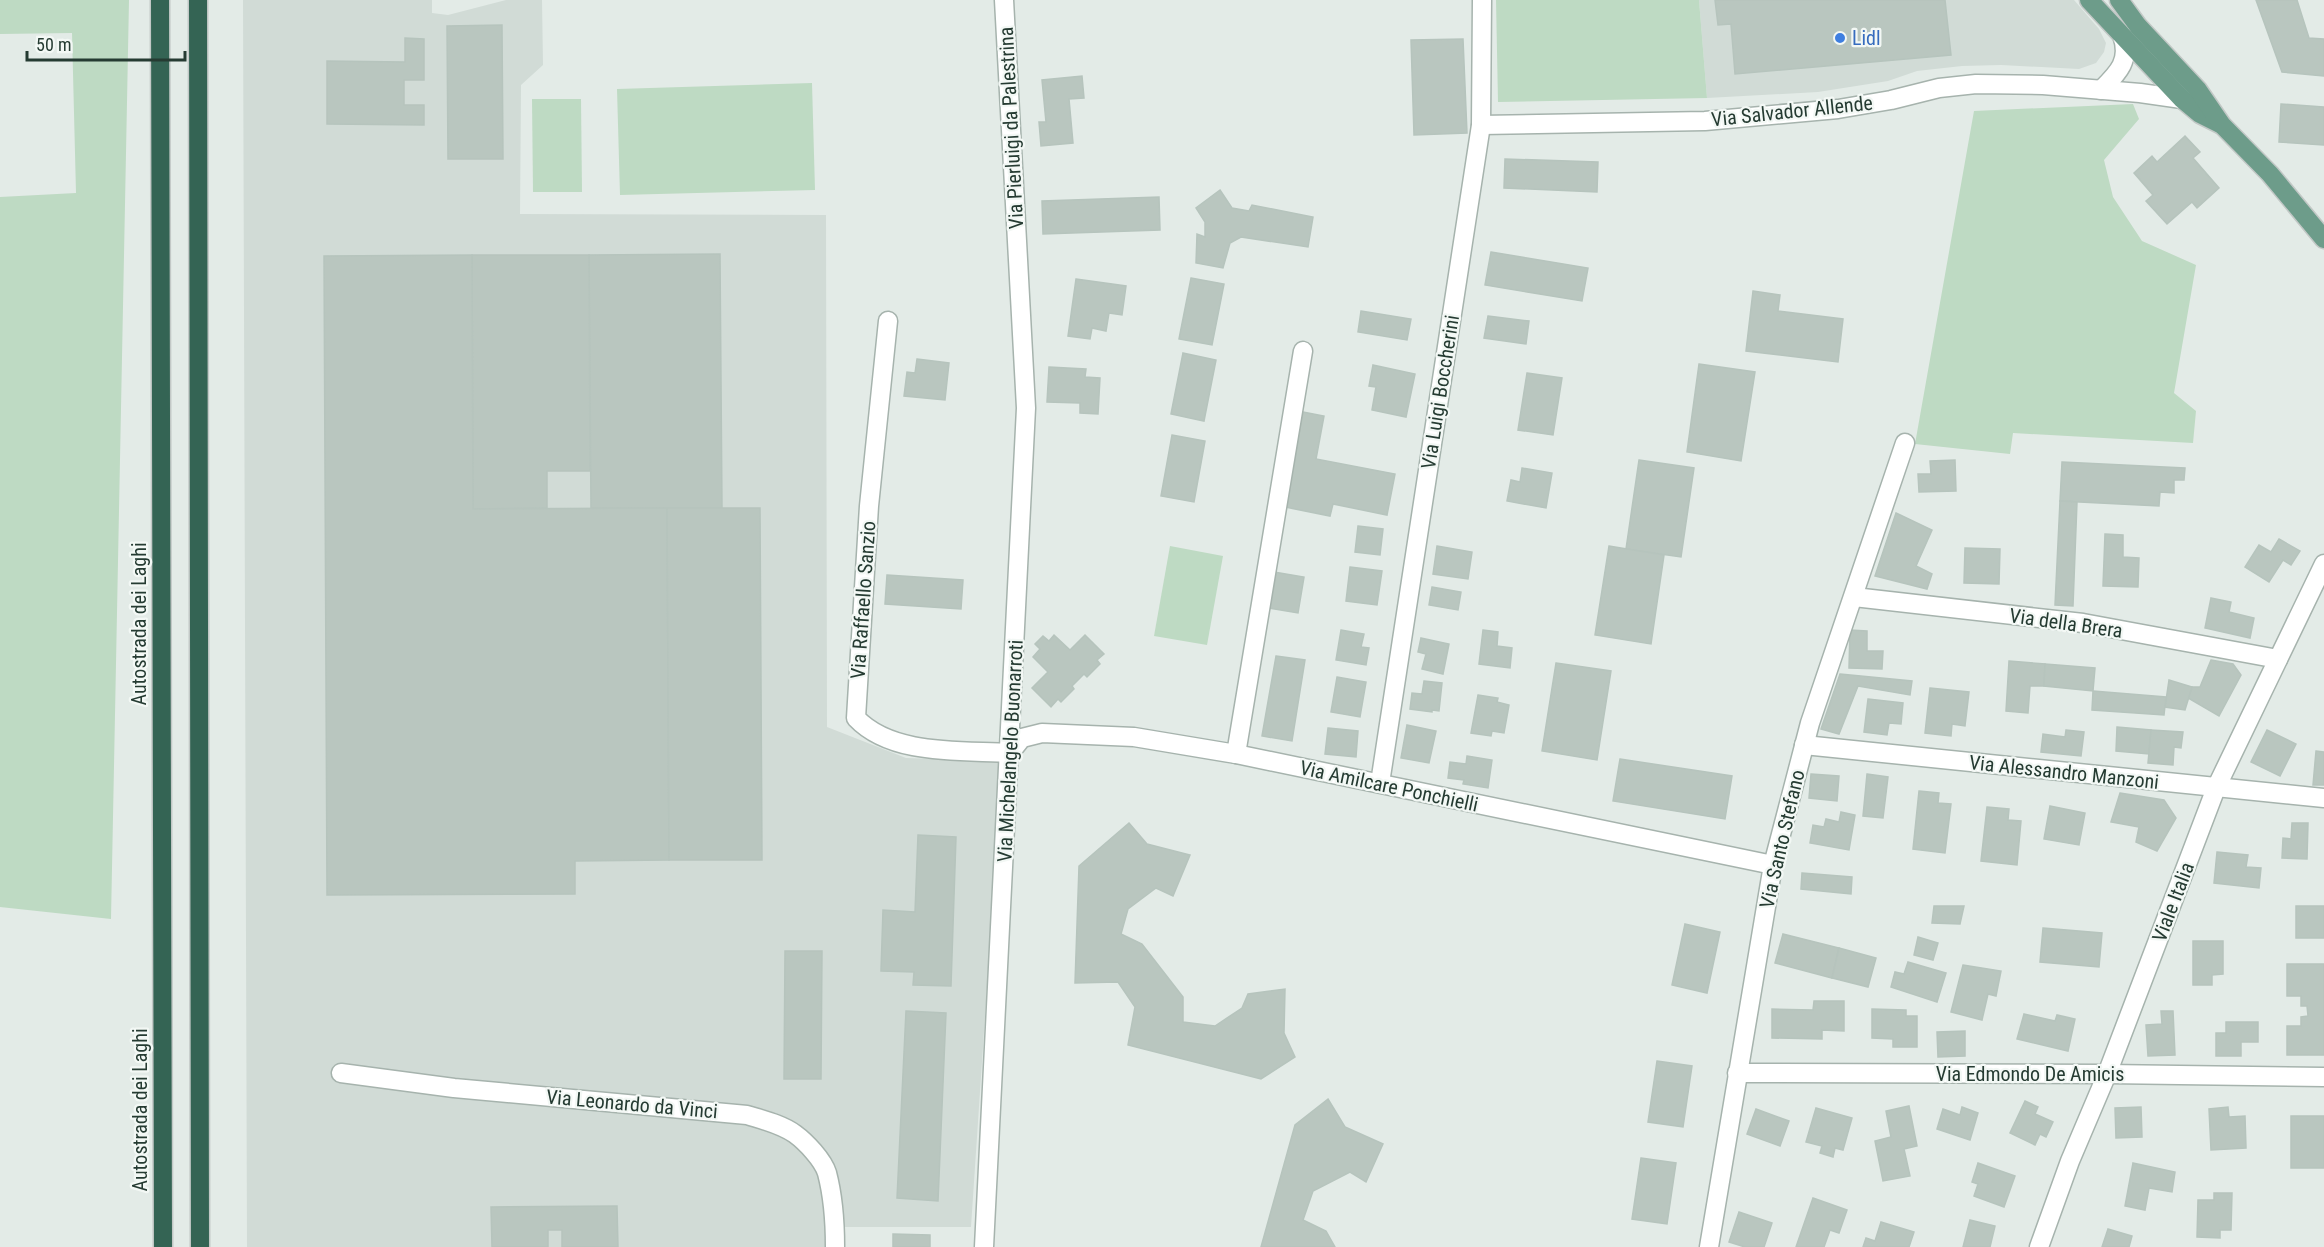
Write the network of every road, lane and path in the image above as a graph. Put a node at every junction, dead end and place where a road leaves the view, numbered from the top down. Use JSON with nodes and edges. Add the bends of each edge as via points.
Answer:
{"nodes":[{"id":1,"x":160,"y":0,"type":"edge"},
{"id":2,"x":198,"y":0,"type":"edge"},
{"id":3,"x":1004,"y":0,"type":"edge"},
{"id":4,"x":1482,"y":0,"type":"edge"},
{"id":5,"x":2089,"y":0,"type":"edge"},
{"id":6,"x":2119,"y":0,"type":"edge"},
{"id":7,"x":2122,"y":35,"type":"junction"},
{"id":8,"x":2101,"y":90,"type":"junction"},
{"id":9,"x":2182,"y":99,"type":"junction"},
{"id":10,"x":2222,"y":124,"type":"junction"},
{"id":11,"x":1482,"y":125,"type":"junction"},
{"id":12,"x":2324,"y":239,"type":"edge"},
{"id":13,"x":1018,"y":256,"type":"joint"},
{"id":14,"x":888,"y":321,"type":"dead end"},
{"id":15,"x":1303,"y":351,"type":"dead end"},
{"id":16,"x":1905,"y":443,"type":"dead end"},
{"id":17,"x":2324,"y":564,"type":"edge"},
{"id":18,"x":1854,"y":597,"type":"junction"},
{"id":19,"x":2278,"y":659,"type":"junction"},
{"id":20,"x":1804,"y":745,"type":"junction"},
{"id":21,"x":1010,"y":753,"type":"junction"},
{"id":22,"x":1236,"y":754,"type":"junction"},
{"id":23,"x":1380,"y":783,"type":"junction"},
{"id":24,"x":2216,"y":788,"type":"junction"},
{"id":25,"x":2324,"y":798,"type":"edge"},
{"id":26,"x":1773,"y":865,"type":"junction"},
{"id":27,"x":341,"y":1073,"type":"dead end"},
{"id":28,"x":1737,"y":1073,"type":"junction"},
{"id":29,"x":2107,"y":1074,"type":"junction"},
{"id":30,"x":2324,"y":1077,"type":"edge"},
{"id":31,"x":162,"y":1247,"type":"edge"},
{"id":32,"x":200,"y":1247,"type":"edge"},
{"id":33,"x":835,"y":1247,"type":"edge"},
{"id":34,"x":984,"y":1247,"type":"edge"},
{"id":35,"x":1708,"y":1247,"type":"edge"},
{"id":36,"x":2039,"y":1247,"type":"edge"}],
"edges":[{"from":1,"to":31,"type":"highway","name":"Autostrada dei Laghi"},
{"from":2,"to":32,"type":"highway"},
{"from":3,"to":13,"type":"street","name":"Via Pierluigi da Palestrina"},
{"from":4,"to":11,"type":"street","name":"Via Luigi Boccherini"},
{"from":5,"to":7,"type":"main road"},
{"from":6,"to":10,"type":"main road","via":[[2198,90]]},
{"from":7,"to":8,"type":"street","via":[[2125,57],[2117,74]]},
{"from":7,"to":9,"type":"main road"},
{"from":8,"to":9,"type":"street","name":"Via Salvador Allende"},
{"from":8,"to":11,"type":"street","name":"Via Salvador Allende","via":[[1976,84],[1838,109],[1716,120]]},
{"from":9,"to":10,"type":"main road","via":[[2200,114]]},
{"from":10,"to":12,"type":"main road"},
{"from":11,"to":23,"type":"street","name":"Via Luigi Boccherini"},
{"from":13,"to":21,"type":"street","name":"Via Michelangelo Buonarroti","via":[[1026,408]]},
{"from":14,"to":21,"type":"street","name":"Via Raffaello Sanzio","via":[[869,506],[856,718],[866,729],[908,746]]},
{"from":15,"to":22,"type":"street"},
{"from":16,"to":18,"type":"street","name":"Via Santo Stefano"},
{"from":17,"to":19,"type":"street","name":"Viale Italia"},
{"from":18,"to":19,"type":"street","name":"Via della Brera","via":[[2083,624]]},
{"from":18,"to":20,"type":"street","name":"Via Santo Stefano"},
{"from":19,"to":24,"type":"street","name":"Viale Italia"},
{"from":20,"to":24,"type":"street","name":"Via Alessandro Manzoni"},
{"from":20,"to":26,"type":"street","name":"Via Santo Stefano"},
{"from":21,"to":22,"type":"street","name":"Via Amilcare Ponchielli","via":[[1022,738],[1042,733],[1134,737]]},
{"from":21,"to":34,"type":"street","name":"Via Michelangelo Buonarroti"},
{"from":22,"to":23,"type":"street","name":"Via Amilcare Ponchielli"},
{"from":23,"to":26,"type":"street","name":"Via Amilcare Ponchielli"},
{"from":24,"to":25,"type":"street","name":"Via Alessandro Manzoni"},
{"from":24,"to":29,"type":"street","name":"Viale Italia"},
{"from":26,"to":28,"type":"street","name":"Via Santo Stefano"},
{"from":27,"to":33,"type":"street","name":"Via Leonardo da Vinci","via":[[454,1088],[747,1114],[795,1134],[826,1171]]},
{"from":28,"to":29,"type":"street","name":"Via Edmondo De Amicis"},
{"from":28,"to":35,"type":"street","name":"Via Santo Stefano"},
{"from":29,"to":30,"type":"street","name":"Via Edmondo De Amicis"},
{"from":29,"to":36,"type":"street","name":"Viale Italia"}]}
